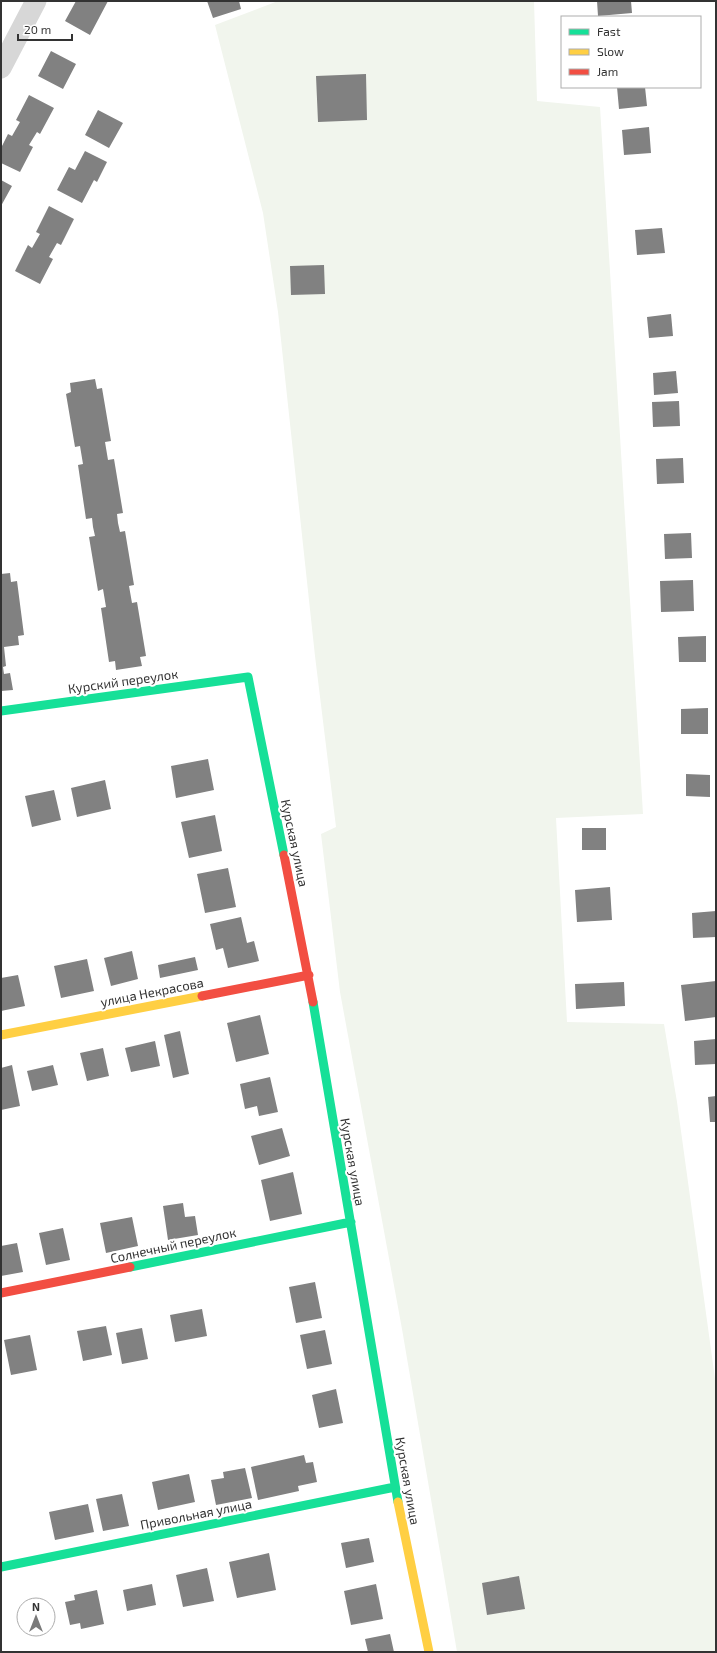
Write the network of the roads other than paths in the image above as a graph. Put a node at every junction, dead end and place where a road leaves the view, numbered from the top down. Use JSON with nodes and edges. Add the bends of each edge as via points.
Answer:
{"nodes":[{"id":1,"x":36,"y":1,"type":"edge"},
{"id":2,"x":1,"y":68,"type":"edge"},
{"id":3,"x":248,"y":677,"type":"joint"},
{"id":4,"x":1,"y":711,"type":"edge"},
{"id":5,"x":309,"y":974,"type":"junction"},
{"id":6,"x":1,"y":1035,"type":"edge"},
{"id":7,"x":350,"y":1222,"type":"junction"},
{"id":8,"x":1,"y":1293,"type":"edge"},
{"id":9,"x":395,"y":1487,"type":"junction"},
{"id":10,"x":1,"y":1567,"type":"edge"},
{"id":11,"x":429,"y":1652,"type":"edge"}],
"edges":[{"from":1,"to":2,"type":"street"},
{"from":3,"to":4,"type":"street","name":"Курский переулок"},
{"from":3,"to":5,"type":"street","name":"Курская улица"},
{"from":5,"to":6,"type":"street","name":"улица Некрасова"},
{"from":5,"to":7,"type":"street","name":"Курская улица"},
{"from":7,"to":8,"type":"street","name":"Солнечный переулок"},
{"from":7,"to":9,"type":"street","name":"Курская улица"},
{"from":9,"to":10,"type":"street","name":"Привольная улица"},
{"from":9,"to":11,"type":"street","name":"Курская улица"}]}
